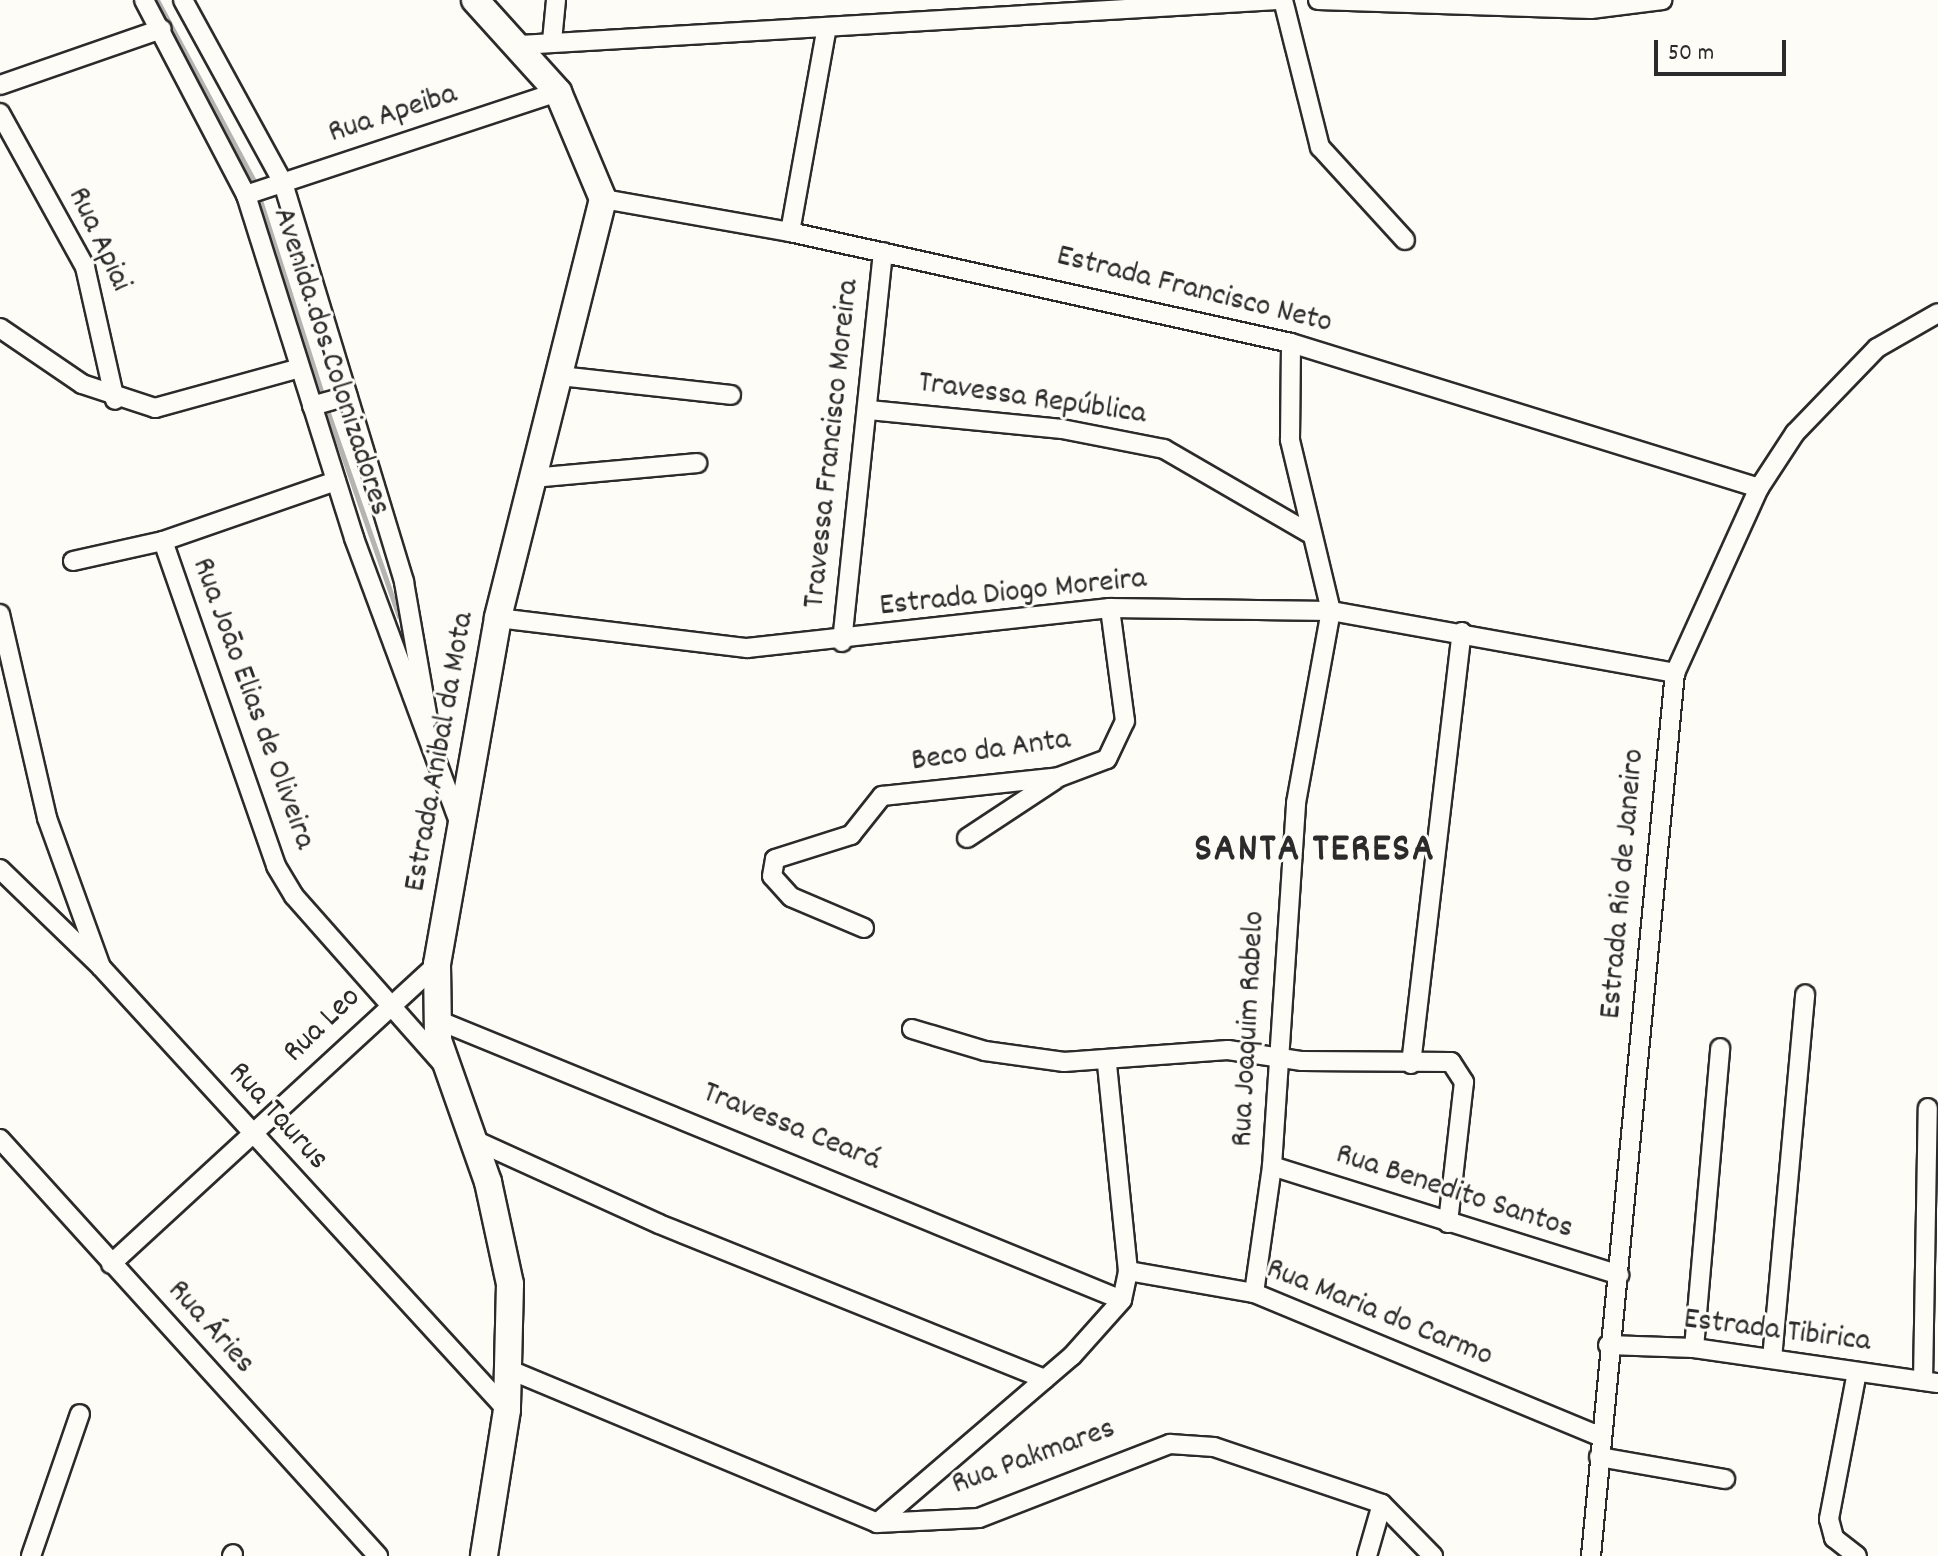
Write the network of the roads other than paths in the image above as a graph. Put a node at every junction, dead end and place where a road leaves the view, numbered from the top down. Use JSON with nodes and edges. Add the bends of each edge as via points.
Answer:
{"nodes":[{"id":1,"x":144,"y":0,"type":"edge"},
{"id":2,"x":183,"y":0,"type":"edge"},
{"id":3,"x":475,"y":0,"type":"edge"},
{"id":4,"x":556,"y":0,"type":"edge"},
{"id":5,"x":1280,"y":0,"type":"edge"},
{"id":6,"x":1318,"y":0,"type":"edge"},
{"id":7,"x":1662,"y":0,"type":"edge"},
{"id":8,"x":1227,"y":2,"type":"edge"},
{"id":9,"x":827,"y":27,"type":"junction"},
{"id":10,"x":162,"y":29,"type":"junction"},
{"id":11,"x":552,"y":41,"type":"junction"},
{"id":12,"x":520,"y":45,"type":"junction"},
{"id":13,"x":0,"y":85,"type":"edge"},
{"id":14,"x":558,"y":92,"type":"junction"},
{"id":15,"x":0,"y":113,"type":"edge"},
{"id":16,"x":278,"y":185,"type":"junction"},
{"id":17,"x":250,"y":194,"type":"junction"},
{"id":18,"x":603,"y":199,"type":"junction"},
{"id":19,"x":790,"y":232,"type":"junction"},
{"id":20,"x":1405,"y":240,"type":"dead end"},
{"id":21,"x":883,"y":252,"type":"junction"},
{"id":22,"x":1938,"y":313,"type":"edge"},
{"id":23,"x":0,"y":328,"type":"edge"},
{"id":24,"x":1291,"y":343,"type":"junction"},
{"id":25,"x":300,"y":368,"type":"junction"},
{"id":26,"x":560,"y":376,"type":"junction"},
{"id":27,"x":731,"y":395,"type":"dead end"},
{"id":28,"x":345,"y":397,"type":"junction"},
{"id":29,"x":115,"y":400,"type":"junction"},
{"id":30,"x":316,"y":405,"type":"junction"},
{"id":31,"x":869,"y":410,"type":"junction"},
{"id":32,"x":697,"y":463,"type":"dead end"},
{"id":33,"x":533,"y":478,"type":"junction"},
{"id":34,"x":336,"y":481,"type":"junction"},
{"id":35,"x":1759,"y":488,"type":"junction"},
{"id":36,"x":1309,"y":533,"type":"junction"},
{"id":37,"x":163,"y":541,"type":"junction"},
{"id":38,"x":73,"y":561,"type":"dead end"},
{"id":39,"x":1110,"y":608,"type":"junction"},
{"id":40,"x":1331,"y":611,"type":"junction"},
{"id":41,"x":0,"y":614,"type":"edge"},
{"id":42,"x":498,"y":618,"type":"junction"},
{"id":43,"x":1462,"y":632,"type":"junction"},
{"id":44,"x":842,"y":642,"type":"junction"},
{"id":45,"x":1675,"y":673,"type":"junction"},
{"id":46,"x":434,"y":755,"type":"junction"},
{"id":47,"x":1059,"y":777,"type":"junction"},
{"id":48,"x":461,"y":827,"type":"junction"},
{"id":49,"x":967,"y":838,"type":"dead end"},
{"id":50,"x":0,"y":869,"type":"edge"},
{"id":51,"x":864,"y":928,"type":"dead end"},
{"id":52,"x":437,"y":964,"type":"junction"},
{"id":53,"x":101,"y":967,"type":"junction"},
{"id":54,"x":1805,"y":994,"type":"dead end"},
{"id":55,"x":390,"y":1004,"type":"junction"},
{"id":56,"x":435,"y":1019,"type":"junction"},
{"id":57,"x":912,"y":1029,"type":"dead end"},
{"id":58,"x":1720,"y":1048,"type":"dead end"},
{"id":59,"x":1279,"y":1056,"type":"junction"},
{"id":60,"x":1107,"y":1063,"type":"junction"},
{"id":61,"x":1411,"y":1064,"type":"junction"},
{"id":62,"x":445,"y":1067,"type":"junction"},
{"id":63,"x":1928,"y":1108,"type":"dead end"},
{"id":64,"x":252,"y":1135,"type":"junction"},
{"id":65,"x":0,"y":1139,"type":"edge"},
{"id":66,"x":472,"y":1139,"type":"junction"},
{"id":67,"x":1272,"y":1166,"type":"junction"},
{"id":68,"x":1448,"y":1223,"type":"junction"},
{"id":69,"x":111,"y":1264,"type":"junction"},
{"id":70,"x":1128,"y":1271,"type":"junction"},
{"id":71,"x":1619,"y":1275,"type":"junction"},
{"id":72,"x":1254,"y":1293,"type":"junction"},
{"id":73,"x":1122,"y":1300,"type":"junction"},
{"id":74,"x":1608,"y":1345,"type":"junction"},
{"id":75,"x":1694,"y":1348,"type":"junction"},
{"id":76,"x":1772,"y":1359,"type":"junction"},
{"id":77,"x":510,"y":1370,"type":"junction"},
{"id":78,"x":1857,"y":1372,"type":"junction"},
{"id":79,"x":1045,"y":1379,"type":"junction"},
{"id":80,"x":1931,"y":1382,"type":"edge"},
{"id":81,"x":507,"y":1410,"type":"junction"},
{"id":82,"x":80,"y":1414,"type":"dead end"},
{"id":83,"x":1600,"y":1436,"type":"junction"},
{"id":84,"x":1599,"y":1457,"type":"junction"},
{"id":85,"x":1725,"y":1479,"type":"dead end"},
{"id":86,"x":1382,"y":1504,"type":"junction"},
{"id":87,"x":877,"y":1523,"type":"junction"},
{"id":88,"x":31,"y":1556,"type":"edge"},
{"id":89,"x":378,"y":1556,"type":"edge"},
{"id":90,"x":484,"y":1556,"type":"edge"},
{"id":91,"x":1367,"y":1556,"type":"edge"},
{"id":92,"x":1433,"y":1556,"type":"edge"},
{"id":93,"x":1591,"y":1556,"type":"edge"},
{"id":94,"x":1857,"y":1556,"type":"edge"}],
"edges":[{"from":1,"to":10,"type":"street","name":"Avenida dos Colonizadores"},
{"from":2,"to":16,"type":"street","name":"Avenida dos Colonizadores"},
{"from":3,"to":12,"type":"street"},
{"from":4,"to":11,"type":"street"},
{"from":5,"to":8,"type":"street"},
{"from":5,"to":20,"type":"street","via":[[1320,147]]},
{"from":6,"to":7,"type":"street","via":[[1591,9]]},
{"from":8,"to":9,"type":"street"},
{"from":9,"to":11,"type":"street"},
{"from":9,"to":19,"type":"street"},
{"from":10,"to":13,"type":"street"},
{"from":10,"to":17,"type":"street","name":"Avenida dos Colonizadores"},
{"from":11,"to":12,"type":"street"},
{"from":12,"to":14,"type":"street"},
{"from":14,"to":16,"type":"street","name":"Rua Apeiba"},
{"from":14,"to":18,"type":"street"},
{"from":15,"to":29,"type":"street","name":"Rua Apiai","via":[[85,267]]},
{"from":16,"to":17,"type":"street","name":"Rua Apeiba"},
{"from":16,"to":28,"type":"street","name":"Avenida dos Colonizadores"},
{"from":17,"to":25,"type":"street","name":"Avenida dos Colonizadores"},
{"from":18,"to":19,"type":"street","name":"Estrada Francisco Neto"},
{"from":18,"to":26,"type":"street","name":"Estrada Anibal da Mota"},
{"from":19,"to":21,"type":"street","name":"Estrada Francisco Neto"},
{"from":21,"to":24,"type":"street","name":"Estrada Francisco Neto"},
{"from":21,"to":31,"type":"street","name":"Travessa Francisco Moreira"},
{"from":22,"to":35,"type":"street","name":"Estrada Rio de Janeiro","via":[[1877,348],[1830,389]]},
{"from":23,"to":29,"type":"street"},
{"from":24,"to":35,"type":"street","name":"Estrada Francisco Neto"},
{"from":24,"to":36,"type":"street","name":"Rua Joaquim Rabelo","via":[[1290,440]]},
{"from":25,"to":29,"type":"street","via":[[197,402],[155,408]]},
{"from":25,"to":30,"type":"street","name":"Avenida dos Colonizadores"},
{"from":26,"to":27,"type":"street"},
{"from":26,"to":33,"type":"street","name":"Estrada Anibal da Mota"},
{"from":28,"to":30,"type":"street"},
{"from":28,"to":46,"type":"street","name":"Avenida dos Colonizadores","via":[[404,582]]},
{"from":30,"to":34,"type":"street","name":"Avenida dos Colonizadores"},
{"from":31,"to":36,"type":"street","name":"Travessa República","via":[[1062,429],[1164,449]]},
{"from":31,"to":44,"type":"street","name":"Travessa Francisco Moreira"},
{"from":32,"to":33,"type":"street"},
{"from":33,"to":42,"type":"street","name":"Estrada Anibal da Mota"},
{"from":34,"to":37,"type":"street","name":"Rua Joāo Elias de Oliveira"},
{"from":34,"to":46,"type":"street","name":"Avenida dos Colonizadores"},
{"from":35,"to":45,"type":"street","name":"Estrada Rio de Janeiro"},
{"from":36,"to":40,"type":"street","name":"Rua Joaquim Rabelo"},
{"from":37,"to":38,"type":"street","name":"Rua Joāo Elias de Oliveira"},
{"from":37,"to":55,"type":"street","name":"Rua Joāo Elias de Oliveira","via":[[276,866]]},
{"from":39,"to":40,"type":"street","name":"Estrada Diogo Moreira"},
{"from":39,"to":44,"type":"street","name":"Estrada Diogo Moreira"},
{"from":39,"to":47,"type":"street","name":"Beco da Anta","via":[[1122,662],[1120,744],[1091,768]]},
{"from":40,"to":43,"type":"street","name":"Estrada Diogo Moreira"},
{"from":40,"to":59,"type":"street","name":"Rua Joaquim Rabelo","via":[[1296,803]]},
{"from":41,"to":53,"type":"street","via":[[47,818]]},
{"from":42,"to":44,"type":"street","name":"Estrada Diogo Moreira","via":[[701,646]]},
{"from":42,"to":48,"type":"street","name":"Estrada Anibal da Mota"},
{"from":43,"to":45,"type":"street","name":"Estrada Diogo Moreira"},
{"from":43,"to":61,"type":"street"},
{"from":45,"to":71,"type":"street","name":"Estrada Rio de Janeiro"},
{"from":46,"to":48,"type":"street","name":"Avenida dos Colonizadores"},
{"from":47,"to":49,"type":"street"},
{"from":47,"to":51,"type":"street","name":"Beco da Anta","via":[[882,796],[851,835],[775,859],[772,876],[791,897]]},
{"from":48,"to":52,"type":"street","name":"Estrada Anibal da Mota"},
{"from":50,"to":53,"type":"street","name":"Rua Taurus"},
{"from":52,"to":55,"type":"street","name":"Rua Leo"},
{"from":52,"to":56,"type":"street","name":"Estrada Anibal da Mota"},
{"from":53,"to":64,"type":"street","name":"Rua Taurus"},
{"from":54,"to":76,"type":"street"},
{"from":55,"to":62,"type":"street","name":"Rua Joāo Elias de Oliveira"},
{"from":55,"to":64,"type":"street","name":"Rua Leo"},
{"from":56,"to":62,"type":"street","name":"Estrada Anibal da Mota"},
{"from":56,"to":73,"type":"street","name":"Travessa Ceará"},
{"from":57,"to":60,"type":"street","via":[[985,1051]]},
{"from":58,"to":75,"type":"street"},
{"from":59,"to":60,"type":"street","via":[[1228,1050]]},
{"from":59,"to":61,"type":"street"},
{"from":59,"to":67,"type":"street","name":"Rua Joaquim Rabelo"},
{"from":60,"to":70,"type":"street"},
{"from":61,"to":68,"type":"street","via":[[1451,1062],[1464,1082]]},
{"from":62,"to":66,"type":"street","name":"Estrada Anibal da Mota"},
{"from":63,"to":80,"type":"street"},
{"from":64,"to":69,"type":"street","name":"Rua Leo"},
{"from":64,"to":81,"type":"street","name":"Rua Taurus"},
{"from":65,"to":69,"type":"street","name":"Rua Áries"},
{"from":66,"to":77,"type":"street","name":"Estrada Anibal da Mota","via":[[510,1284]]},
{"from":66,"to":79,"type":"street","via":[[659,1224]]},
{"from":67,"to":68,"type":"street","name":"Rua Benedito Santos"},
{"from":67,"to":72,"type":"street","name":"Rua Joaquim Rabelo"},
{"from":68,"to":71,"type":"street","name":"Rua Benedito Santos"},
{"from":69,"to":89,"type":"street","name":"Rua Áries"},
{"from":70,"to":72,"type":"street","name":"Rua Maria do Carmo"},
{"from":70,"to":73,"type":"street"},
{"from":71,"to":74,"type":"street","name":"Estrada Rio de Janeiro"},
{"from":72,"to":83,"type":"street","name":"Rua Maria do Carmo"},
{"from":73,"to":79,"type":"street"},
{"from":74,"to":75,"type":"street","name":"Estrada Tibirica"},
{"from":74,"to":83,"type":"street","name":"Estrada Rio de Janeiro"},
{"from":75,"to":76,"type":"street","name":"Estrada Tibirica"},
{"from":76,"to":78,"type":"street","name":"Estrada Tibirica"},
{"from":77,"to":81,"type":"street","name":"Estrada Anibal da Mota"},
{"from":77,"to":87,"type":"street","name":"Rua Pakmares"},
{"from":78,"to":80,"type":"street","name":"Estrada Tibirica"},
{"from":78,"to":94,"type":"street","via":[[1829,1519],[1834,1538]]},
{"from":79,"to":87,"type":"street"},
{"from":81,"to":90,"type":"street","name":"Estrada Anibal da Mota"},
{"from":82,"to":88,"type":"street"},
{"from":83,"to":84,"type":"street","name":"Estrada Rio de Janeiro"},
{"from":84,"to":85,"type":"street"},
{"from":84,"to":93,"type":"street","name":"Estrada Rio de Janeiro"},
{"from":86,"to":87,"type":"street","name":"Rua Pakmares","via":[[1214,1447],[1170,1444],[979,1518]]},
{"from":86,"to":91,"type":"street"},
{"from":86,"to":92,"type":"street","name":"Rua Pakmares"}]}
